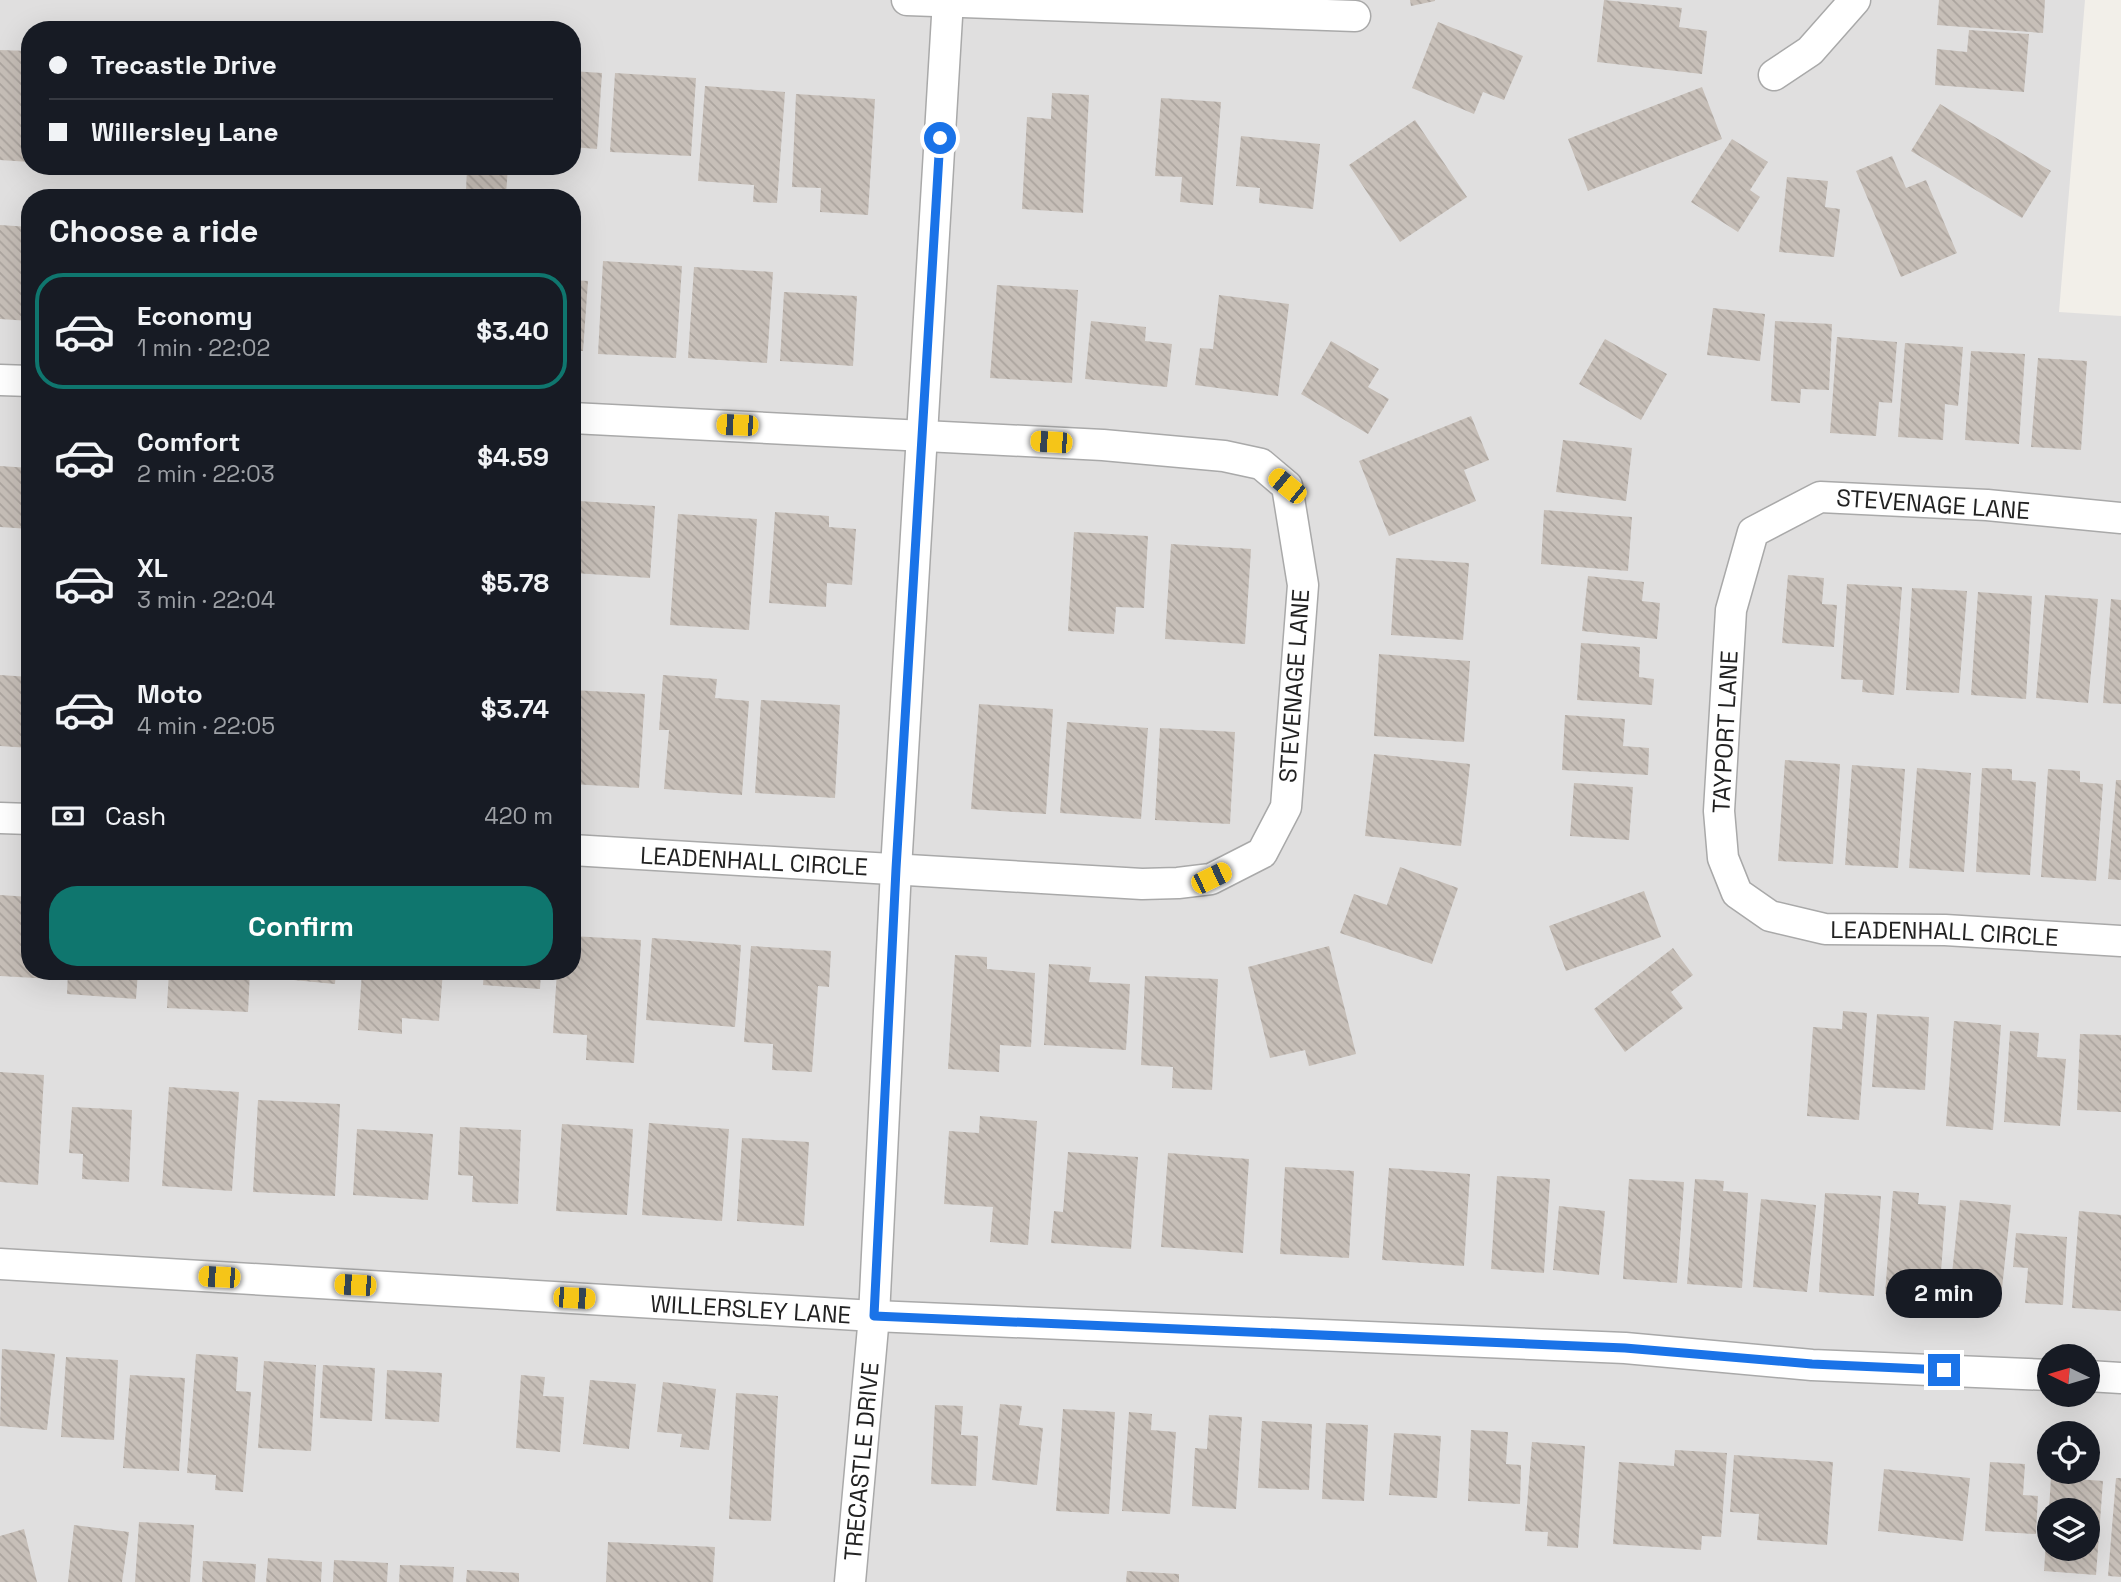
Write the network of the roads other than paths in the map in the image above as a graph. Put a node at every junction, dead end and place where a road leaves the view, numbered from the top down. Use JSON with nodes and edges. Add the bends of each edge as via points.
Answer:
{"nodes":[{"id":1,"x":907,"y":0,"type":"edge"},
{"id":2,"x":1855,"y":0,"type":"edge"},
{"id":3,"x":948,"y":1,"type":"edge"},
{"id":4,"x":1355,"y":16,"type":"dead end"},
{"id":5,"x":1774,"y":75,"type":"dead end"},
{"id":6,"x":0,"y":380,"type":"edge"},
{"id":7,"x":21,"y":381,"type":"edge"},
{"id":8,"x":581,"y":418,"type":"edge"},
{"id":9,"x":922,"y":435,"type":"junction"},
{"id":10,"x":2121,"y":518,"type":"edge"},
{"id":11,"x":1753,"y":532,"type":"joint"},
{"id":12,"x":0,"y":818,"type":"edge"},
{"id":13,"x":21,"y":819,"type":"edge"},
{"id":14,"x":581,"y":850,"type":"edge"},
{"id":15,"x":896,"y":869,"type":"junction"},
{"id":16,"x":1227,"y":871,"type":"joint"},
{"id":17,"x":1770,"y":916,"type":"joint"},
{"id":18,"x":2121,"y":941,"type":"edge"},
{"id":19,"x":0,"y":1264,"type":"edge"},
{"id":20,"x":874,"y":1316,"type":"junction"},
{"id":21,"x":2037,"y":1373,"type":"edge"},
{"id":22,"x":2100,"y":1377,"type":"edge"},
{"id":23,"x":2121,"y":1378,"type":"edge"},
{"id":24,"x":850,"y":1582,"type":"edge"}],
"edges":[{"from":1,"to":3,"type":"street"},
{"from":2,"to":5,"type":"street","via":[[1810,51]]},
{"from":3,"to":4,"type":"street"},
{"from":3,"to":9,"type":"street","name":"TRECASTLE DRIVE"},
{"from":6,"to":7,"type":"street"},
{"from":8,"to":9,"type":"street","name":"STEVENAGE LANE"},
{"from":9,"to":15,"type":"street","name":"TRECASTLE DRIVE"},
{"from":9,"to":16,"type":"street","name":"STEVENAGE LANE","via":[[1224,456],[1261,464],[1287,486],[1303,585],[1286,807],[1262,853]]},
{"from":10,"to":11,"type":"street","name":"STEVENAGE LANE","via":[[1987,505],[1820,497]]},
{"from":11,"to":17,"type":"street","name":"TAYPORT LANE","via":[[1731,610],[1719,811],[1723,858],[1737,892]]},
{"from":12,"to":13,"type":"street"},
{"from":14,"to":15,"type":"street","name":"LEADENHALL CIRCLE"},
{"from":15,"to":16,"type":"street","name":"LEADENHALL CIRCLE","via":[[1142,884],[1200,880]]},
{"from":15,"to":20,"type":"street","name":"TRECASTLE DRIVE"},
{"from":17,"to":18,"type":"street","name":"LEADENHALL CIRCLE","via":[[1825,929],[1945,930]]},
{"from":19,"to":20,"type":"street","name":"WILLERSLEY LANE"},
{"from":20,"to":21,"type":"street","name":"WILLERSLEY LANE","via":[[1611,1348],[1812,1364]]},
{"from":20,"to":24,"type":"street","name":"TRECASTLE DRIVE"},
{"from":22,"to":23,"type":"street"}]}
